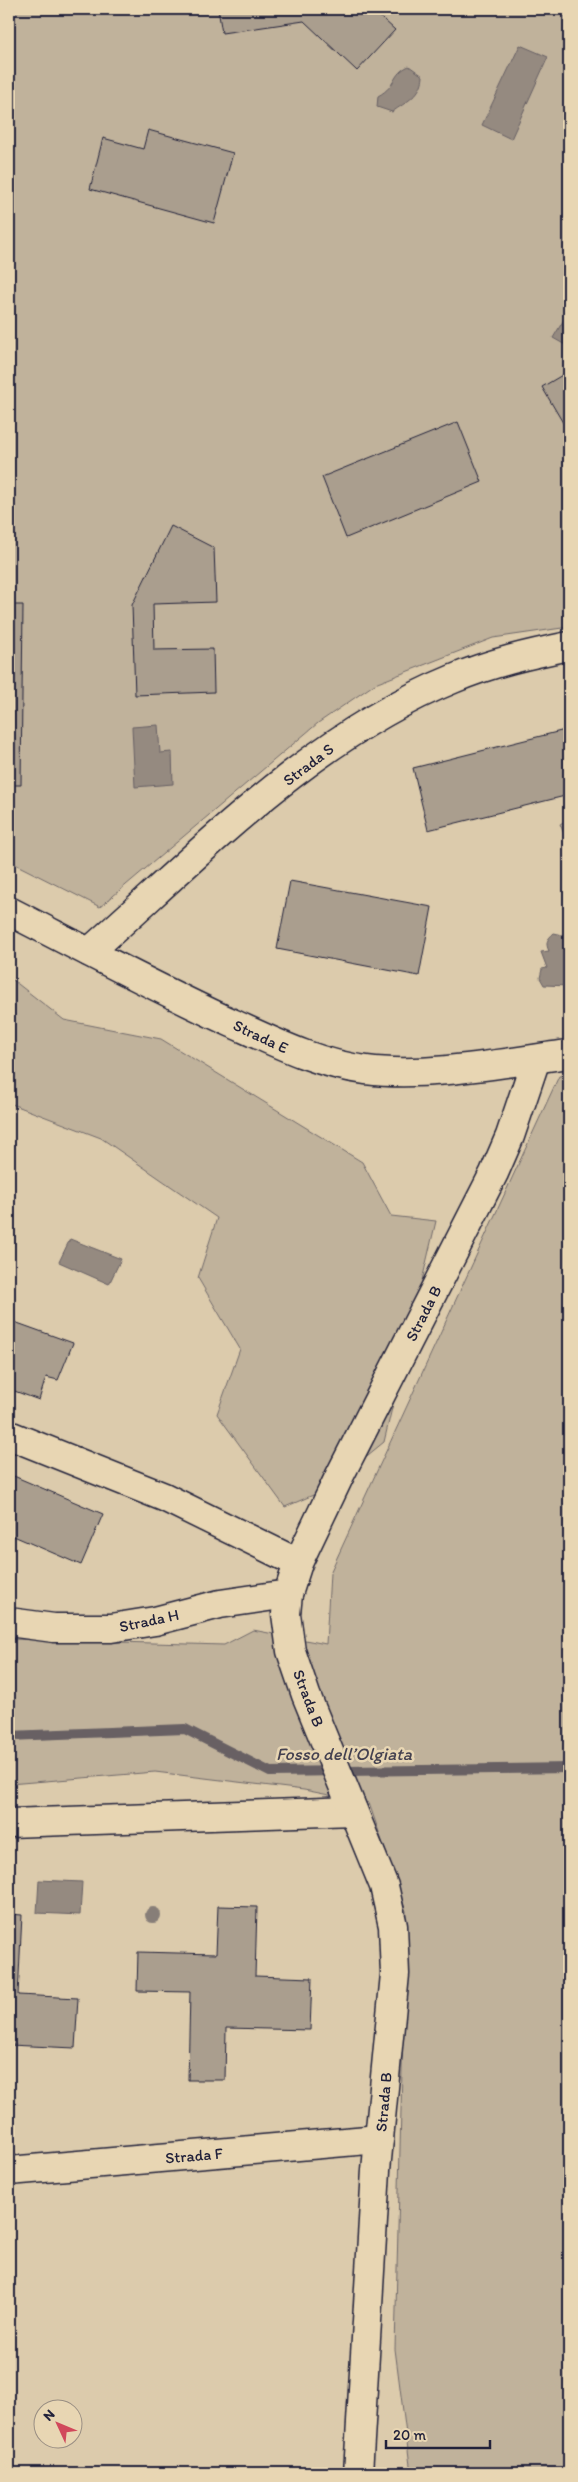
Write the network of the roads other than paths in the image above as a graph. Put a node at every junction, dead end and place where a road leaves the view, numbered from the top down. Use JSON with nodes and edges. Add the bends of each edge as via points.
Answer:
{"nodes":[{"id":1,"x":569,"y":646,"type":"edge"},
{"id":2,"x":9,"y":911,"type":"edge"},
{"id":3,"x":89,"y":952,"type":"junction"},
{"id":4,"x":569,"y":1054,"type":"edge"},
{"id":5,"x":536,"y":1058,"type":"junction"},
{"id":6,"x":9,"y":1435,"type":"edge"},
{"id":7,"x":298,"y":1563,"type":"junction"},
{"id":8,"x":288,"y":1594,"type":"junction"},
{"id":9,"x":9,"y":1622,"type":"edge"},
{"id":10,"x":353,"y":1812,"type":"junction"},
{"id":11,"x":9,"y":1822,"type":"edge"},
{"id":12,"x":379,"y":2139,"type":"junction"},
{"id":13,"x":9,"y":2171,"type":"edge"},
{"id":14,"x":358,"y":2473,"type":"edge"}],
"edges":[{"from":1,"to":3,"type":"street","name":"Strada S","via":[[453,678],[360,727],[315,757],[221,832]]},
{"from":2,"to":3,"type":"street","name":"Strada E"},
{"from":3,"to":5,"type":"street","name":"Strada E","via":[[202,1010],[286,1048],[342,1067],[394,1072]]},
{"from":4,"to":5,"type":"street"},
{"from":5,"to":7,"type":"street","name":"Strada B","via":[[510,1136],[484,1195]]},
{"from":6,"to":7,"type":"street","via":[[164,1497]]},
{"from":7,"to":8,"type":"street","name":"Strada B"},
{"from":8,"to":9,"type":"street","name":"Strada H","via":[[220,1604],[111,1628],[54,1628]]},
{"from":8,"to":10,"type":"street","name":"Strada B","via":[[286,1614],[291,1651]]},
{"from":10,"to":11,"type":"street"},
{"from":10,"to":12,"type":"street","name":"Strada B","via":[[384,1886],[393,1926],[395,1974]]},
{"from":12,"to":13,"type":"street","name":"Strada F"},
{"from":12,"to":14,"type":"street","name":"Strada B"}]}
